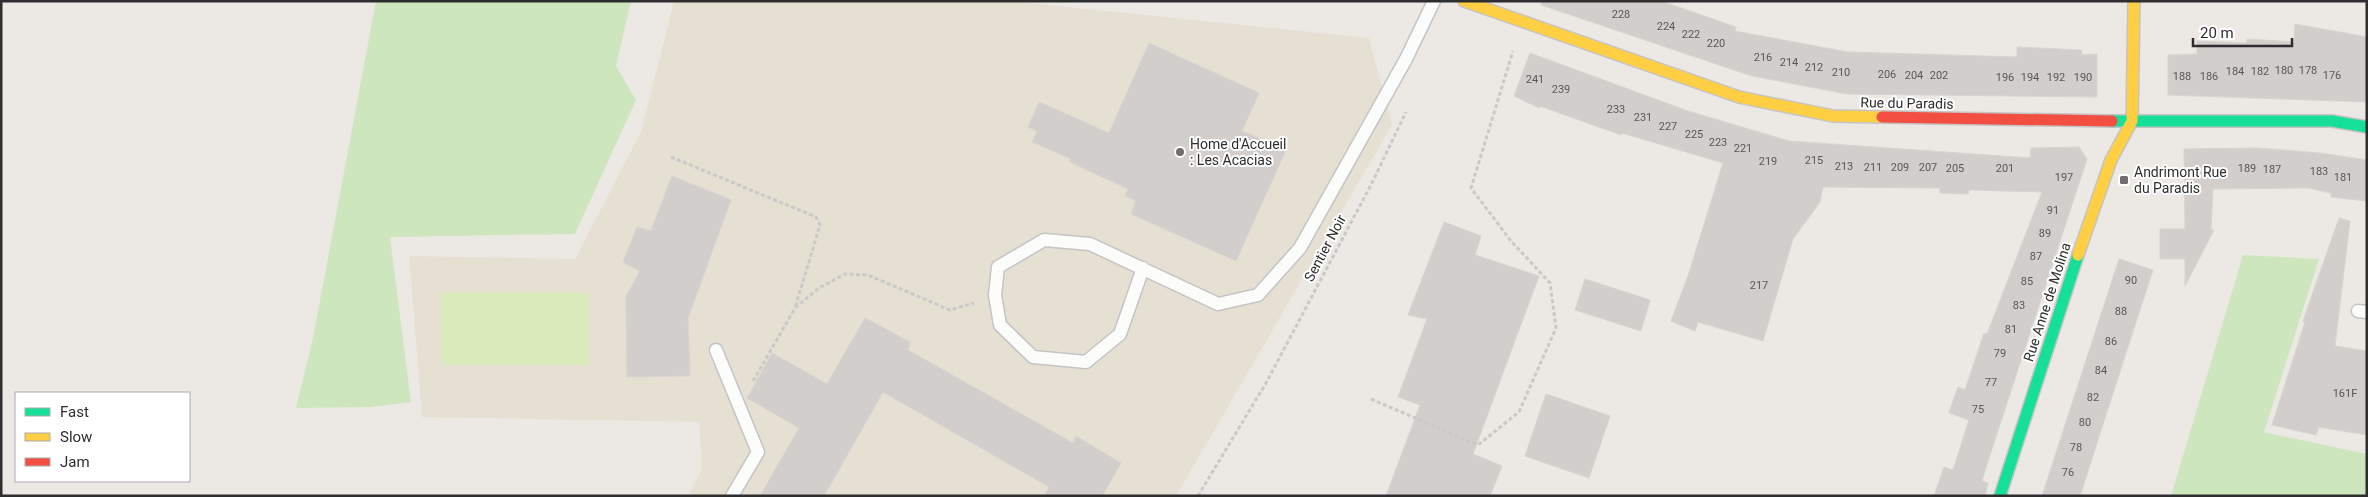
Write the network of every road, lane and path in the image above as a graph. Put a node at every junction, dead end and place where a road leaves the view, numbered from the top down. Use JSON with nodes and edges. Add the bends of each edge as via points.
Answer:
{"nodes":[{"id":1,"x":1434,"y":1,"type":"edge"},
{"id":2,"x":1464,"y":1,"type":"edge"},
{"id":3,"x":2134,"y":1,"type":"edge"},
{"id":4,"x":1524,"y":22,"type":"junction"},
{"id":5,"x":1407,"y":110,"type":"dead end"},
{"id":6,"x":2132,"y":121,"type":"junction"},
{"id":7,"x":2367,"y":127,"type":"edge"},
{"id":8,"x":672,"y":157,"type":"dead end"},
{"id":9,"x":1143,"y":268,"type":"junction"},
{"id":10,"x":995,"y":294,"type":"junction"},
{"id":11,"x":795,"y":308,"type":"junction"},
{"id":12,"x":716,"y":350,"type":"dead end"},
{"id":13,"x":1371,"y":399,"type":"dead end"},
{"id":14,"x":738,"y":408,"type":"junction"},
{"id":15,"x":732,"y":496,"type":"edge"},
{"id":16,"x":1198,"y":496,"type":"edge"},
{"id":17,"x":2000,"y":496,"type":"edge"}],
"edges":[{"from":1,"to":9,"type":"lane","via":[[1406,59],[1300,248],[1258,295],[1218,304]]},
{"from":2,"to":4,"type":"street","name":"Rue du Paradis"},
{"from":3,"to":6,"type":"street"},
{"from":4,"to":6,"type":"street","name":"Rue du Paradis","via":[[1739,97],[1833,116]]},
{"from":4,"to":13,"type":"path","via":[[1471,188],[1511,241],[1550,283],[1556,328],[1519,412],[1478,446]]},
{"from":5,"to":16,"type":"path","name":"Sentier Noir","via":[[1266,383]]},
{"from":6,"to":7,"type":"street","name":"Rue du Paradis","via":[[2332,121]]},
{"from":6,"to":17,"type":"street","name":"Rue Anne de Molina","via":[[2111,160]]},
{"from":8,"to":11,"type":"path","via":[[816,217],[820,225]]},
{"from":9,"to":10,"type":"lane","via":[[1090,244],[1044,240],[998,267]]},
{"from":9,"to":10,"type":"lane","via":[[1120,334],[1086,362],[1033,357],[1000,325]]},
{"from":10,"to":11,"type":"path","via":[[950,310],[868,275],[845,274],[819,288]]},
{"from":11,"to":14,"type":"path"},
{"from":12,"to":14,"type":"lane"},
{"from":14,"to":15,"type":"lane","via":[[758,452]]}]}
